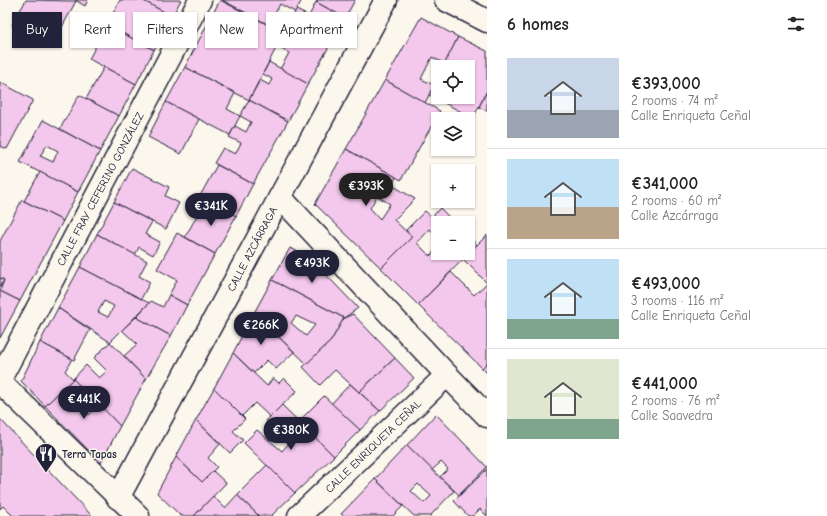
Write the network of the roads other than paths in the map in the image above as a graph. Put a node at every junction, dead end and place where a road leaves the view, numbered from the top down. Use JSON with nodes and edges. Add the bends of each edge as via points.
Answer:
{"nodes":[{"id":1,"x":200,"y":0,"type":"edge"},
{"id":2,"x":386,"y":0,"type":"edge"},
{"id":3,"x":446,"y":0,"type":"edge"},
{"id":4,"x":487,"y":21,"type":"edge"},
{"id":5,"x":280,"y":197,"type":"junction"},
{"id":6,"x":447,"y":375,"type":"junction"},
{"id":7,"x":0,"y":379,"type":"edge"},
{"id":8,"x":0,"y":382,"type":"edge"},
{"id":9,"x":487,"y":416,"type":"edge"},
{"id":10,"x":118,"y":498,"type":"junction"},
{"id":11,"x":138,"y":516,"type":"edge"},
{"id":12,"x":299,"y":516,"type":"edge"}],
"edges":[{"from":1,"to":7,"type":"street","name":"CALLE FRAY CEFERINO GONZÁLEZ"},
{"from":2,"to":5,"type":"street","name":"CALLE AZCÁRRAGA"},
{"from":3,"to":4,"type":"street"},
{"from":5,"to":6,"type":"street"},
{"from":5,"to":10,"type":"street","name":"CALLE AZCÁRRAGA"},
{"from":6,"to":9,"type":"street"},
{"from":6,"to":12,"type":"street","name":"CALLE ENRIQUETA CEÑAL"},
{"from":8,"to":10,"type":"street"},
{"from":10,"to":11,"type":"street"}]}
